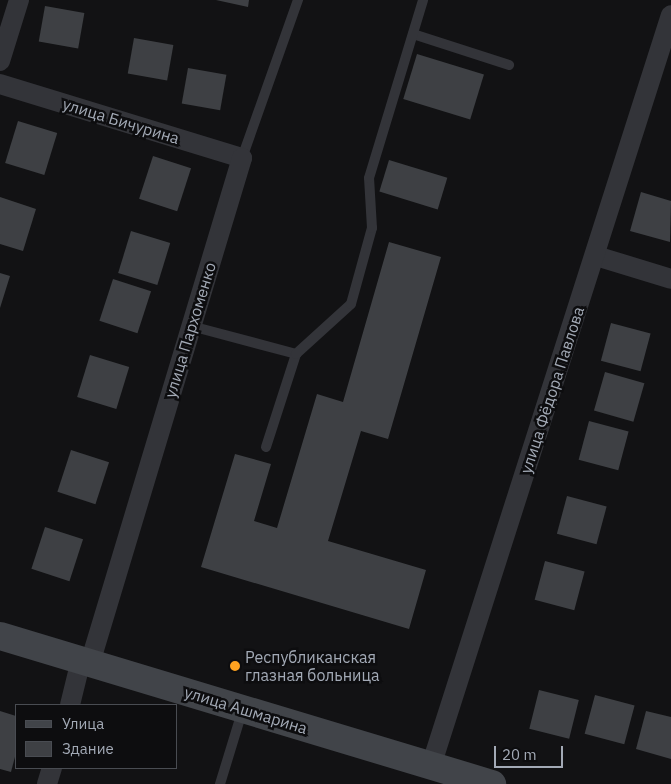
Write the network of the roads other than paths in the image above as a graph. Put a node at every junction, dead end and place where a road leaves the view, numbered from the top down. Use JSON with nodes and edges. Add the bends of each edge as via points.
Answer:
{"nodes":[{"id":1,"x":19,"y":0,"type":"edge"},
{"id":2,"x":298,"y":0,"type":"edge"},
{"id":3,"x":423,"y":0,"type":"edge"},
{"id":4,"x":671,"y":15,"type":"edge"},
{"id":5,"x":412,"y":34,"type":"junction"},
{"id":6,"x":0,"y":61,"type":"edge"},
{"id":7,"x":509,"y":65,"type":"dead end"},
{"id":8,"x":0,"y":84,"type":"edge"},
{"id":9,"x":242,"y":158,"type":"junction"},
{"id":10,"x":596,"y":256,"type":"junction"},
{"id":11,"x":671,"y":280,"type":"edge"},
{"id":12,"x":192,"y":326,"type":"junction"},
{"id":13,"x":296,"y":354,"type":"junction"},
{"id":14,"x":266,"y":447,"type":"dead end"},
{"id":15,"x":0,"y":636,"type":"edge"},
{"id":16,"x":85,"y":662,"type":"junction"},
{"id":17,"x":70,"y":704,"type":"edge"},
{"id":18,"x":243,"y":708,"type":"junction"},
{"id":19,"x":431,"y":766,"type":"junction"},
{"id":20,"x":52,"y":769,"type":"edge"},
{"id":21,"x":458,"y":779,"type":"edge"},
{"id":22,"x":47,"y":784,"type":"edge"},
{"id":23,"x":220,"y":784,"type":"edge"},
{"id":24,"x":492,"y":784,"type":"edge"}],
"edges":[{"from":1,"to":6,"type":"street"},
{"from":2,"to":9,"type":"lane","name":"улица Пархоменко"},
{"from":3,"to":5,"type":"lane"},
{"from":4,"to":10,"type":"street","name":"улица Фёдора Павлова"},
{"from":5,"to":7,"type":"lane"},
{"from":5,"to":13,"type":"lane","via":[[369,178],[372,228],[351,304]]},
{"from":8,"to":9,"type":"street","name":"улица Бичурина"},
{"from":9,"to":12,"type":"street","name":"улица Пархоменко"},
{"from":10,"to":11,"type":"street"},
{"from":10,"to":19,"type":"street","name":"улица Фёдора Павлова"},
{"from":12,"to":13,"type":"lane"},
{"from":12,"to":16,"type":"street","name":"улица Пархоменко"},
{"from":13,"to":14,"type":"lane"},
{"from":15,"to":16,"type":"street","name":"улица Ашмарина"},
{"from":16,"to":17,"type":"street","name":"улица Пархоменко"},
{"from":16,"to":18,"type":"street","name":"улица Ашмарина"},
{"from":18,"to":19,"type":"street","name":"улица Ашмарина"},
{"from":18,"to":23,"type":"lane"},
{"from":19,"to":21,"type":"street","name":"улица Ашмарина"},
{"from":20,"to":22,"type":"street"},
{"from":21,"to":24,"type":"street","name":"улица Ашмарина"}]}
